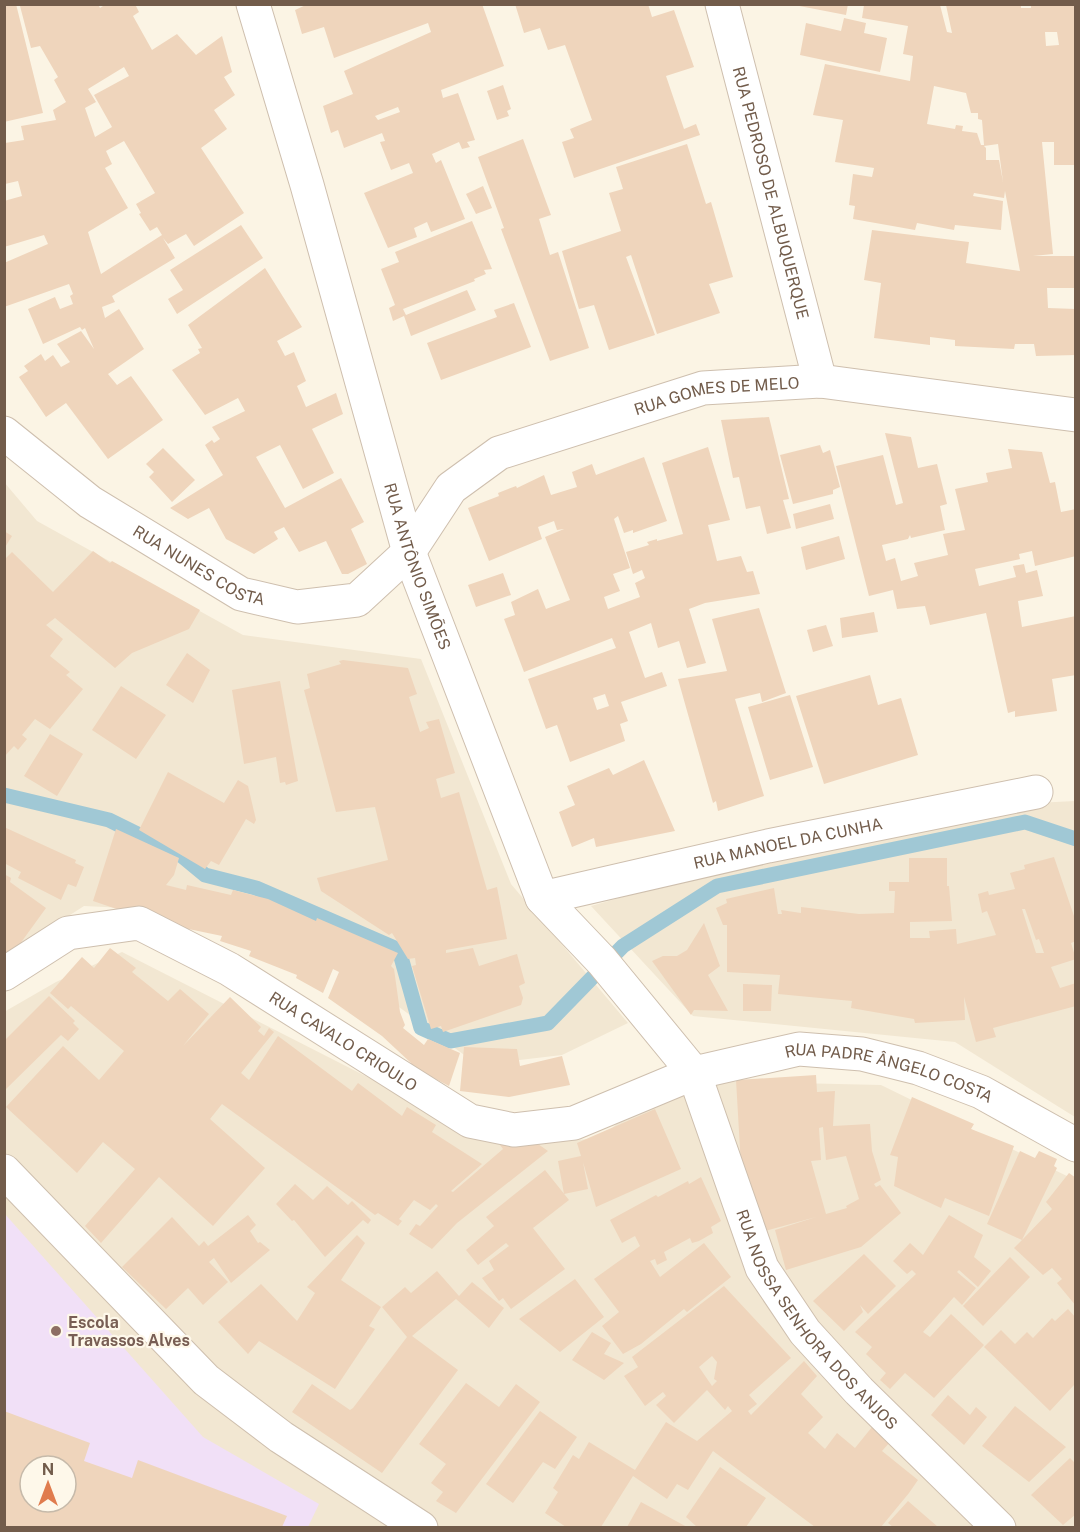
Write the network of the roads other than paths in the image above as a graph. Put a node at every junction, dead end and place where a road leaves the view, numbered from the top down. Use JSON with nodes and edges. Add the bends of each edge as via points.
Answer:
{"nodes":[{"id":1,"x":253,"y":4,"type":"edge"},
{"id":2,"x":722,"y":4,"type":"edge"},
{"id":3,"x":820,"y":381,"type":"junction"},
{"id":4,"x":1076,"y":415,"type":"edge"},
{"id":5,"x":4,"y":433,"type":"edge"},
{"id":6,"x":409,"y":552,"type":"junction"},
{"id":7,"x":1036,"y":792,"type":"dead end"},
{"id":8,"x":542,"y":898,"type":"junction"},
{"id":9,"x":4,"y":974,"type":"edge"},
{"id":10,"x":694,"y":1073,"type":"junction"},
{"id":11,"x":1076,"y":1145,"type":"edge"},
{"id":12,"x":4,"y":1171,"type":"edge"},
{"id":13,"x":415,"y":1526,"type":"edge"},
{"id":14,"x":999,"y":1527,"type":"edge"}],
"edges":[{"from":1,"to":6,"type":"street","name":"RUA ANTÔNIO SIMÕES"},
{"from":2,"to":3,"type":"street","name":"RUA PEDROSO DE ALBUQUERQUE"},
{"from":3,"to":4,"type":"street","name":"RUA GOMES DE MELO"},
{"from":3,"to":6,"type":"street","name":"RUA GOMES DE MELO","via":[[703,388],[499,453],[451,488]]},
{"from":5,"to":6,"type":"street","name":"RUA NUNES COSTA","via":[[90,502],[241,594],[297,607],[357,600]]},
{"from":6,"to":8,"type":"street","name":"RUA ANTÔNIO SIMÕES"},
{"from":7,"to":8,"type":"street","name":"RUA MANOEL DA CUNHA","via":[[768,846]]},
{"from":8,"to":10,"type":"street","name":"RUA ANTÔNIO SIMÕES","via":[[602,962]]},
{"from":9,"to":10,"type":"street","name":"RUA CAVALO CRIOULO","via":[[68,933],[139,923],[229,969],[470,1121],[514,1130],[574,1123]]},
{"from":10,"to":11,"type":"street","name":"RUA PADRE ÂNGELO COSTA","via":[[799,1049],[862,1054],[918,1068],[981,1092]]},
{"from":10,"to":14,"type":"street","name":"RUA NOSSA SENHORA DOS ANJOS","via":[[762,1268],[805,1332]]},
{"from":12,"to":13,"type":"street","via":[[206,1380],[281,1437]]}]}
